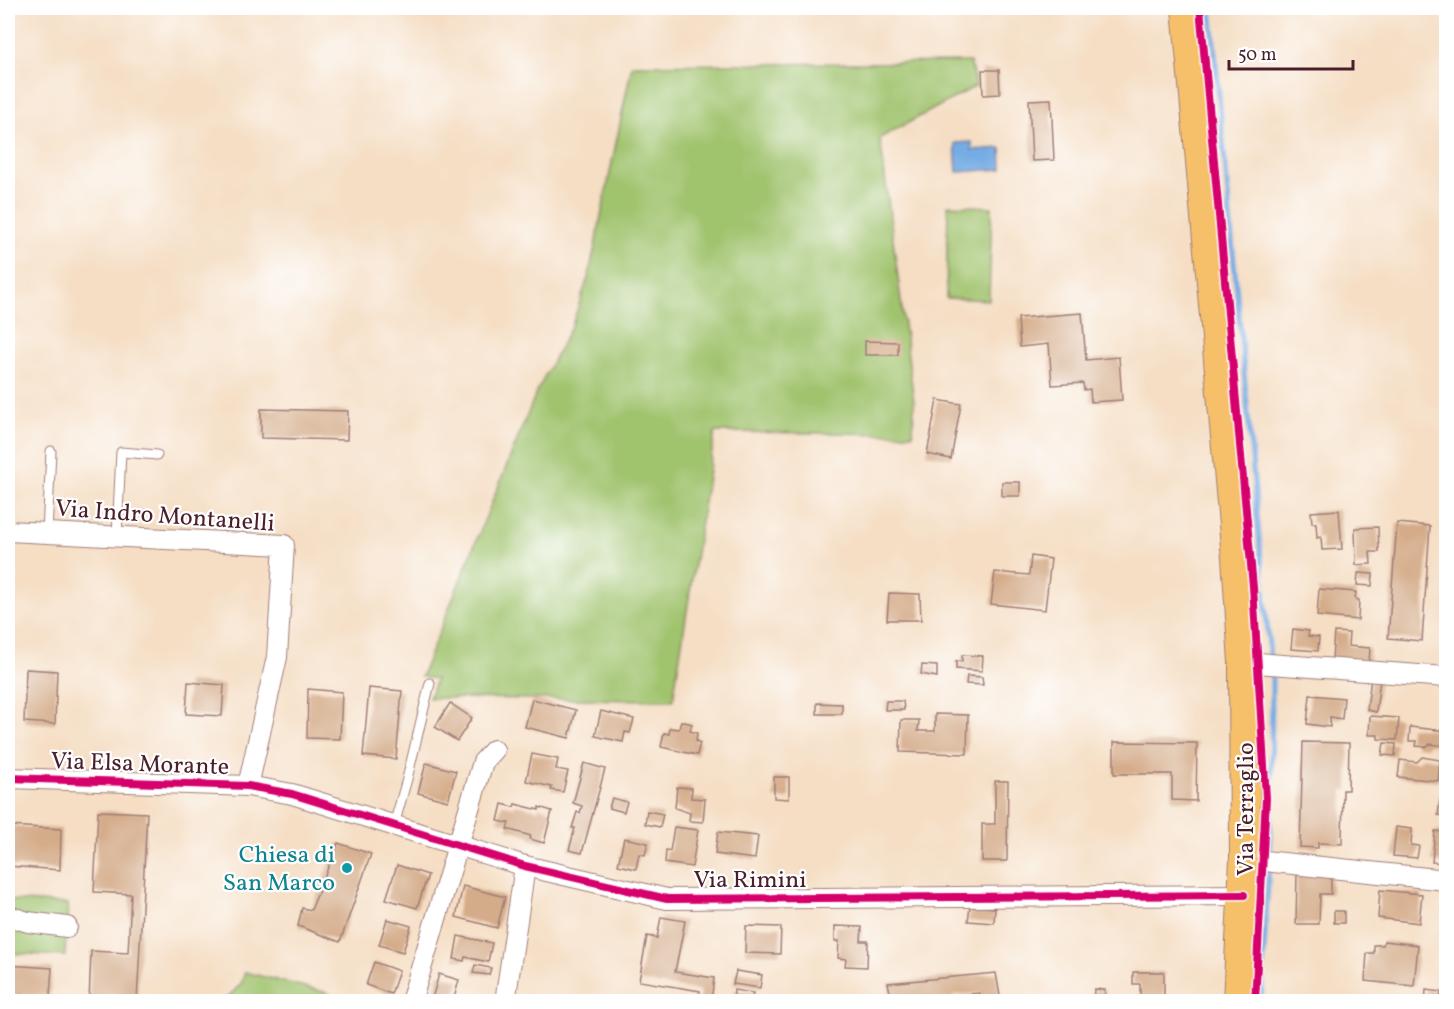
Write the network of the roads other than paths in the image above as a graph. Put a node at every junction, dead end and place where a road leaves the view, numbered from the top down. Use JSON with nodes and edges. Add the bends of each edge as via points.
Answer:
{"nodes":[{"id":1,"x":1187,"y":8,"type":"edge"},
{"id":2,"x":51,"y":451,"type":"dead end"},
{"id":3,"x":157,"y":455,"type":"dead end"},
{"id":4,"x":8,"y":531,"type":"edge"},
{"id":5,"x":47,"y":533,"type":"junction"},
{"id":6,"x":117,"y":536,"type":"junction"},
{"id":7,"x":1251,"y":663,"type":"junction"},
{"id":8,"x":1446,"y":677,"type":"edge"},
{"id":9,"x":430,"y":682,"type":"dead end"},
{"id":10,"x":494,"y":750,"type":"dead end"},
{"id":11,"x":8,"y":778,"type":"edge"},
{"id":12,"x":248,"y":786,"type":"junction"},
{"id":13,"x":272,"y":789,"type":"joint"},
{"id":14,"x":394,"y":825,"type":"junction"},
{"id":15,"x":458,"y":845,"type":"junction"},
{"id":16,"x":1252,"y":860,"type":"junction"},
{"id":17,"x":525,"y":866,"type":"junction"},
{"id":18,"x":1446,"y":880,"type":"edge"},
{"id":19,"x":1244,"y":896,"type":"junction"},
{"id":20,"x":8,"y":916,"type":"edge"},
{"id":21,"x":67,"y":927,"type":"dead end"},
{"id":22,"x":411,"y":1002,"type":"edge"},
{"id":23,"x":505,"y":1002,"type":"edge"},
{"id":24,"x":1238,"y":1002,"type":"edge"}],
"edges":[{"from":1,"to":7,"type":"main road","name":"Via Terraglio","via":[[1237,557]]},
{"from":2,"to":5,"type":"lane"},
{"from":3,"to":6,"type":"lane","via":[[121,452]]},
{"from":4,"to":5,"type":"street","name":"Via Indro Montanelli"},
{"from":5,"to":6,"type":"street","name":"Via Indro Montanelli"},
{"from":6,"to":12,"type":"street","name":"Via Indro Montanelli","via":[[284,545],[277,657]]},
{"from":7,"to":8,"type":"street"},
{"from":7,"to":16,"type":"main road","name":"Via Terraglio"},
{"from":9,"to":14,"type":"lane"},
{"from":10,"to":15,"type":"street","via":[[483,762]]},
{"from":11,"to":12,"type":"street","name":"Via Elsa Morante"},
{"from":12,"to":13,"type":"street","name":"Via Elsa Morante"},
{"from":13,"to":14,"type":"street","name":"Via Rimini"},
{"from":14,"to":15,"type":"street","name":"Via Rimini"},
{"from":15,"to":17,"type":"street","name":"Via Rimini"},
{"from":15,"to":22,"type":"street"},
{"from":16,"to":18,"type":"street"},
{"from":16,"to":19,"type":"main road","name":"Via Terraglio"},
{"from":17,"to":19,"type":"street","name":"Via Rimini","via":[[667,899]]},
{"from":17,"to":23,"type":"street"},
{"from":19,"to":24,"type":"main road","name":"Via Terraglio"},
{"from":20,"to":21,"type":"street"}]}
